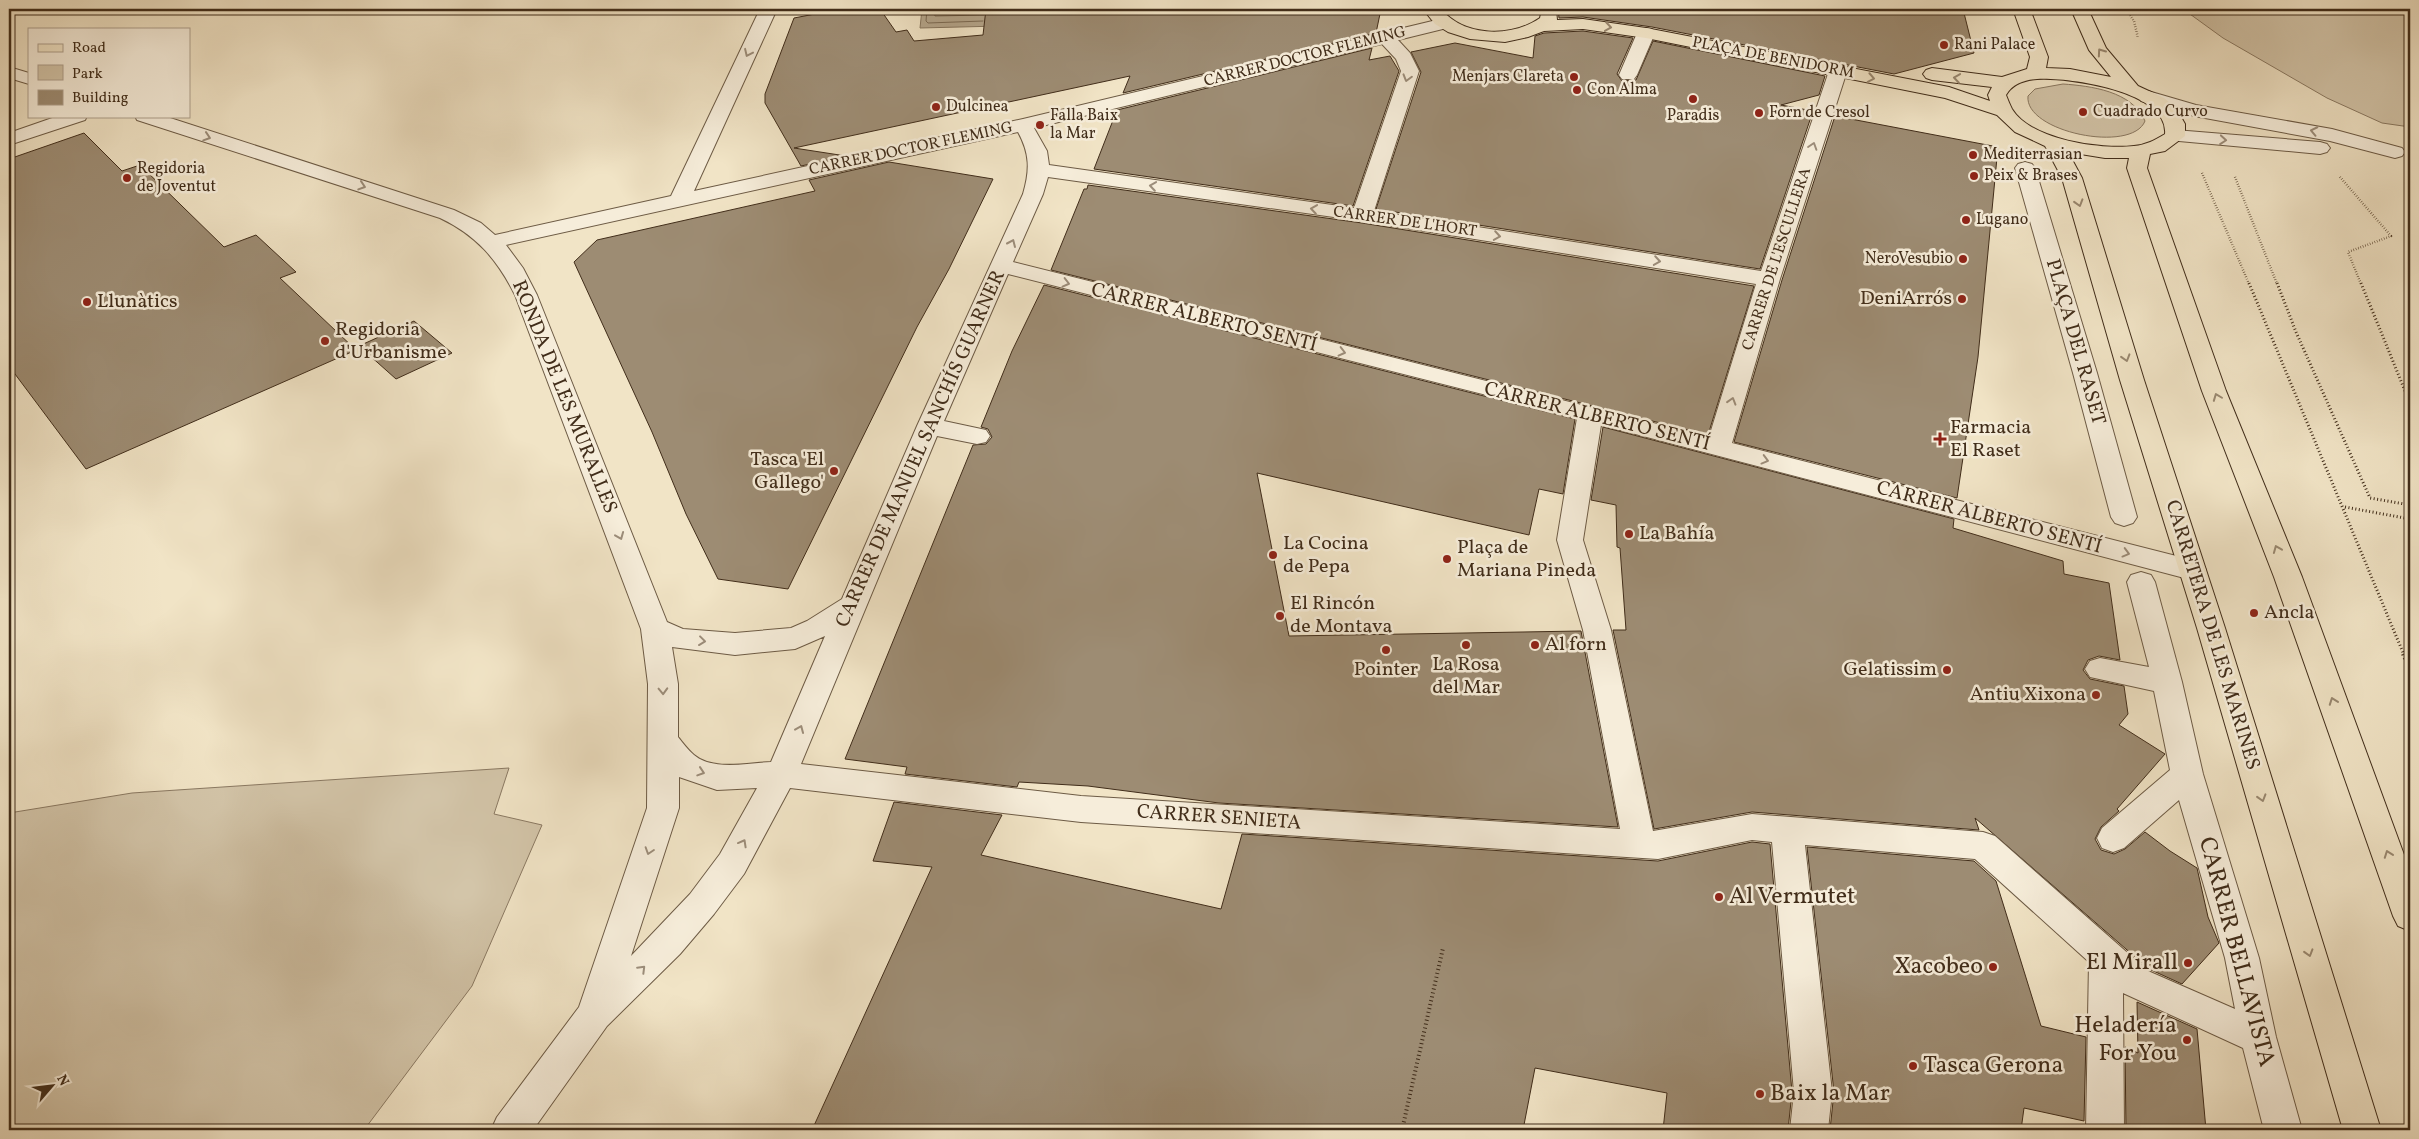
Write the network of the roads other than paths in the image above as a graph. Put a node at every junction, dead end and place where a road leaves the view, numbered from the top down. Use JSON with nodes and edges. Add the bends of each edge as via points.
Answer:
{"nodes":[{"id":1,"x":768,"y":9,"type":"edge"},
{"id":2,"x":2022,"y":9,"type":"edge"},
{"id":3,"x":2080,"y":9,"type":"edge"},
{"id":4,"x":1620,"y":12,"type":"dead end"},
{"id":5,"x":1438,"y":16,"type":"edge"},
{"id":6,"x":1545,"y":17,"type":"edge"},
{"id":7,"x":1646,"y":33,"type":"junction"},
{"id":8,"x":1386,"y":38,"type":"junction"},
{"id":9,"x":1838,"y":71,"type":"junction"},
{"id":10,"x":9,"y":72,"type":"edge"},
{"id":11,"x":2035,"y":74,"type":"junction"},
{"id":12,"x":1628,"y":75,"type":"dead end"},
{"id":13,"x":28,"y":79,"type":"edge"},
{"id":14,"x":2005,"y":83,"type":"junction"},
{"id":15,"x":2140,"y":93,"type":"junction"},
{"id":16,"x":2002,"y":111,"type":"junction"},
{"id":17,"x":72,"y":118,"type":"edge"},
{"id":18,"x":150,"y":118,"type":"edge"},
{"id":19,"x":9,"y":120,"type":"edge"},
{"id":20,"x":1023,"y":125,"type":"junction"},
{"id":21,"x":44,"y":127,"type":"junction"},
{"id":22,"x":2175,"y":136,"type":"junction"},
{"id":23,"x":9,"y":139,"type":"edge"},
{"id":24,"x":2053,"y":142,"type":"junction"},
{"id":25,"x":2140,"y":153,"type":"junction"},
{"id":26,"x":2403,"y":153,"type":"edge"},
{"id":27,"x":2025,"y":168,"type":"dead end"},
{"id":28,"x":1040,"y":170,"type":"junction"},
{"id":29,"x":680,"y":199,"type":"junction"},
{"id":30,"x":1362,"y":215,"type":"junction"},
{"id":31,"x":492,"y":242,"type":"junction"},
{"id":32,"x":1001,"y":266,"type":"junction"},
{"id":33,"x":1769,"y":279,"type":"junction"},
{"id":34,"x":1590,"y":414,"type":"junction"},
{"id":35,"x":929,"y":426,"type":"junction"},
{"id":36,"x":977,"y":436,"type":"dead end"},
{"id":37,"x":1718,"y":447,"type":"junction"},
{"id":38,"x":2124,"y":517,"type":"dead end"},
{"id":39,"x":2192,"y":570,"type":"junction"},
{"id":40,"x":2141,"y":582,"type":"dead end"},
{"id":41,"x":853,"y":605,"type":"junction"},
{"id":42,"x":655,"y":629,"type":"junction"},
{"id":43,"x":2100,"y":669,"type":"dead end"},
{"id":44,"x":2167,"y":682,"type":"junction"},
{"id":45,"x":664,"y":742,"type":"junction"},
{"id":46,"x":781,"y":774,"type":"junction"},
{"id":47,"x":2187,"y":774,"type":"junction"},
{"id":48,"x":1788,"y":830,"type":"junction"},
{"id":49,"x":2113,"y":838,"type":"dead end"},
{"id":50,"x":1649,"y":844,"type":"junction"},
{"id":51,"x":2410,"y":916,"type":"edge"},
{"id":52,"x":2106,"y":955,"type":"junction"},
{"id":53,"x":594,"y":1015,"type":"junction"},
{"id":54,"x":2258,"y":1037,"type":"junction"},
{"id":55,"x":510,"y":1130,"type":"edge"},
{"id":56,"x":1809,"y":1130,"type":"edge"},
{"id":57,"x":2105,"y":1130,"type":"edge"},
{"id":58,"x":2283,"y":1130,"type":"edge"},
{"id":59,"x":2362,"y":1130,"type":"edge"}],
"edges":[{"from":1,"to":29,"type":"street","one_way":true},
{"from":2,"to":11,"type":"main road","via":[[2039,57]]},
{"from":15,"to":3,"type":"main road","one_way":true,"via":[[2098,50]]},
{"from":14,"to":4,"type":"main road","name":"PLAÇA DE BENIDORM","one_way":true,"via":[[1941,76]]},
{"from":5,"to":6,"type":"main road","name":"PLAÇA DE BENIDORM","via":[[1476,34],[1502,36],[1525,33]]},
{"from":5,"to":8,"type":"street","name":"CARRER DOCTOR FLEMING"},
{"from":6,"to":7,"type":"main road","name":"PLAÇA DE BENIDORM","one_way":true},
{"from":7,"to":9,"type":"main road","name":"PLAÇA DE BENIDORM"},
{"from":7,"to":12,"type":"street"},
{"from":8,"to":20,"type":"street","name":"CARRER DOCTOR FLEMING"},
{"from":8,"to":30,"type":"street","one_way":true,"via":[[1404,56],[1410,71]]},
{"from":9,"to":16,"type":"main road","name":"PLAÇA DE BENIDORM","one_way":true,"via":[[1949,93]]},
{"from":33,"to":9,"type":"street","name":"CARRER DE L'ESCULLERA","one_way":true},
{"from":10,"to":13,"type":"street"},
{"from":11,"to":14,"type":"main road","name":"PLAÇA DE BENIDORM"},
{"from":11,"to":15,"type":"main road","name":"PLAÇA DE BENIDORM","via":[[2082,75]]},
{"from":14,"to":16,"type":"main road","via":[[1997,96]]},
{"from":15,"to":22,"type":"main road","name":"PLAÇA DE BENIDORM","via":[[2166,110],[2175,124]]},
{"from":26,"to":15,"type":"street","one_way":true,"via":[[2332,135],[2194,110]]},
{"from":16,"to":24,"type":"main road","name":"PLAÇA DE BENIDORM","via":[[2021,128]]},
{"from":17,"to":21,"type":"street"},
{"from":18,"to":31,"type":"street","name":"RONDA DE LES MURALLES","one_way":true,"via":[[447,214],[479,230]]},
{"from":19,"to":21,"type":"street"},
{"from":20,"to":28,"type":"street","name":"CARRER DE MANUEL SANCHÍS GUARNER","via":[[1040,154]]},
{"from":20,"to":29,"type":"street","name":"CARRER DOCTOR FLEMING"},
{"from":21,"to":23,"type":"street"},
{"from":22,"to":25,"type":"main road","name":"PLAÇA DE BENIDORM","via":[[2168,144]]},
{"from":22,"to":26,"type":"street","one_way":true},
{"from":24,"to":25,"type":"main road","name":"PLAÇA DE BENIDORM","via":[[2112,154]]},
{"from":24,"to":39,"type":"main road","name":"CARRETERA DE LES MARINES","one_way":true,"via":[[2072,178]]},
{"from":51,"to":25,"type":"main road","one_way":true,"via":[[2288,577],[2214,391],[2137,168]]},
{"from":27,"to":38,"type":"street","name":"PLAÇA DEL RASET"},
{"from":30,"to":28,"type":"street","name":"CARRER DE L'HORT","one_way":true},
{"from":32,"to":28,"type":"street","name":"CARRER DE MANUEL SANCHÍS GUARNER","one_way":true,"via":[[1033,194]]},
{"from":29,"to":31,"type":"street","name":"CARRER DOCTOR FLEMING"},
{"from":30,"to":33,"type":"street","name":"CARRER DE L'HORT","one_way":true},
{"from":31,"to":42,"type":"street","name":"RONDA DE LES MURALLES","one_way":true,"via":[[526,295]]},
{"from":32,"to":34,"type":"street","name":"CARRER ALBERTO SENTÍ","one_way":true},
{"from":32,"to":35,"type":"street","name":"CARRER DE MANUEL SANCHÍS GUARNER"},
{"from":37,"to":33,"type":"street","name":"CARRER DE L'ESCULLERA","one_way":true},
{"from":34,"to":37,"type":"street","name":"CARRER ALBERTO SENTÍ"},
{"from":34,"to":50,"type":"street","via":[[1570,540],[1597,630]]},
{"from":35,"to":36,"type":"street"},
{"from":35,"to":41,"type":"street","name":"CARRER DE MANUEL SANCHÍS GUARNER"},
{"from":37,"to":39,"type":"street","name":"CARRER ALBERTO SENTÍ","one_way":true},
{"from":39,"to":59,"type":"main road","name":"CARRETERA DE LES MARINES","one_way":true},
{"from":40,"to":44,"type":"street"},
{"from":42,"to":41,"type":"street","one_way":true,"via":[[680,639],[735,644],[795,638]]},
{"from":46,"to":41,"type":"street","name":"CARRER DE MANUEL SANCHÍS GUARNER","one_way":true},
{"from":42,"to":45,"type":"street","name":"RONDA DE LES MURALLES","one_way":true,"via":[[663,684]]},
{"from":43,"to":44,"type":"street"},
{"from":44,"to":47,"type":"street"},
{"from":45,"to":46,"type":"street","one_way":true,"via":[[683,764],[697,772],[718,777]]},
{"from":45,"to":53,"type":"street","name":"RONDA DE LES MURALLES","one_way":true,"via":[[663,808]]},
{"from":46,"to":50,"type":"street","name":"CARRER SENIETA","via":[[1082,809]]},
{"from":53,"to":46,"type":"street","name":"RONDA DE LES MURALLES","one_way":true,"via":[[668,943],[702,904],[732,864]]},
{"from":47,"to":49,"type":"street"},
{"from":47,"to":54,"type":"street","name":"CARRER BELLAVISTA","via":[[2242,958]]},
{"from":48,"to":50,"type":"street","name":"CARRER SENIETA","via":[[1752,827]]},
{"from":48,"to":52,"type":"street","name":"CARRER SENIETA","via":[[1983,846]]},
{"from":48,"to":56,"type":"street","via":[[1813,1092]]},
{"from":52,"to":54,"type":"street","name":"CARRER SENIETA","via":[[2136,982]]},
{"from":52,"to":57,"type":"street"},
{"from":53,"to":55,"type":"street","name":"RONDA DE LES MURALLES"},
{"from":54,"to":58,"type":"street","name":"CARRER BELLAVISTA"}]}
